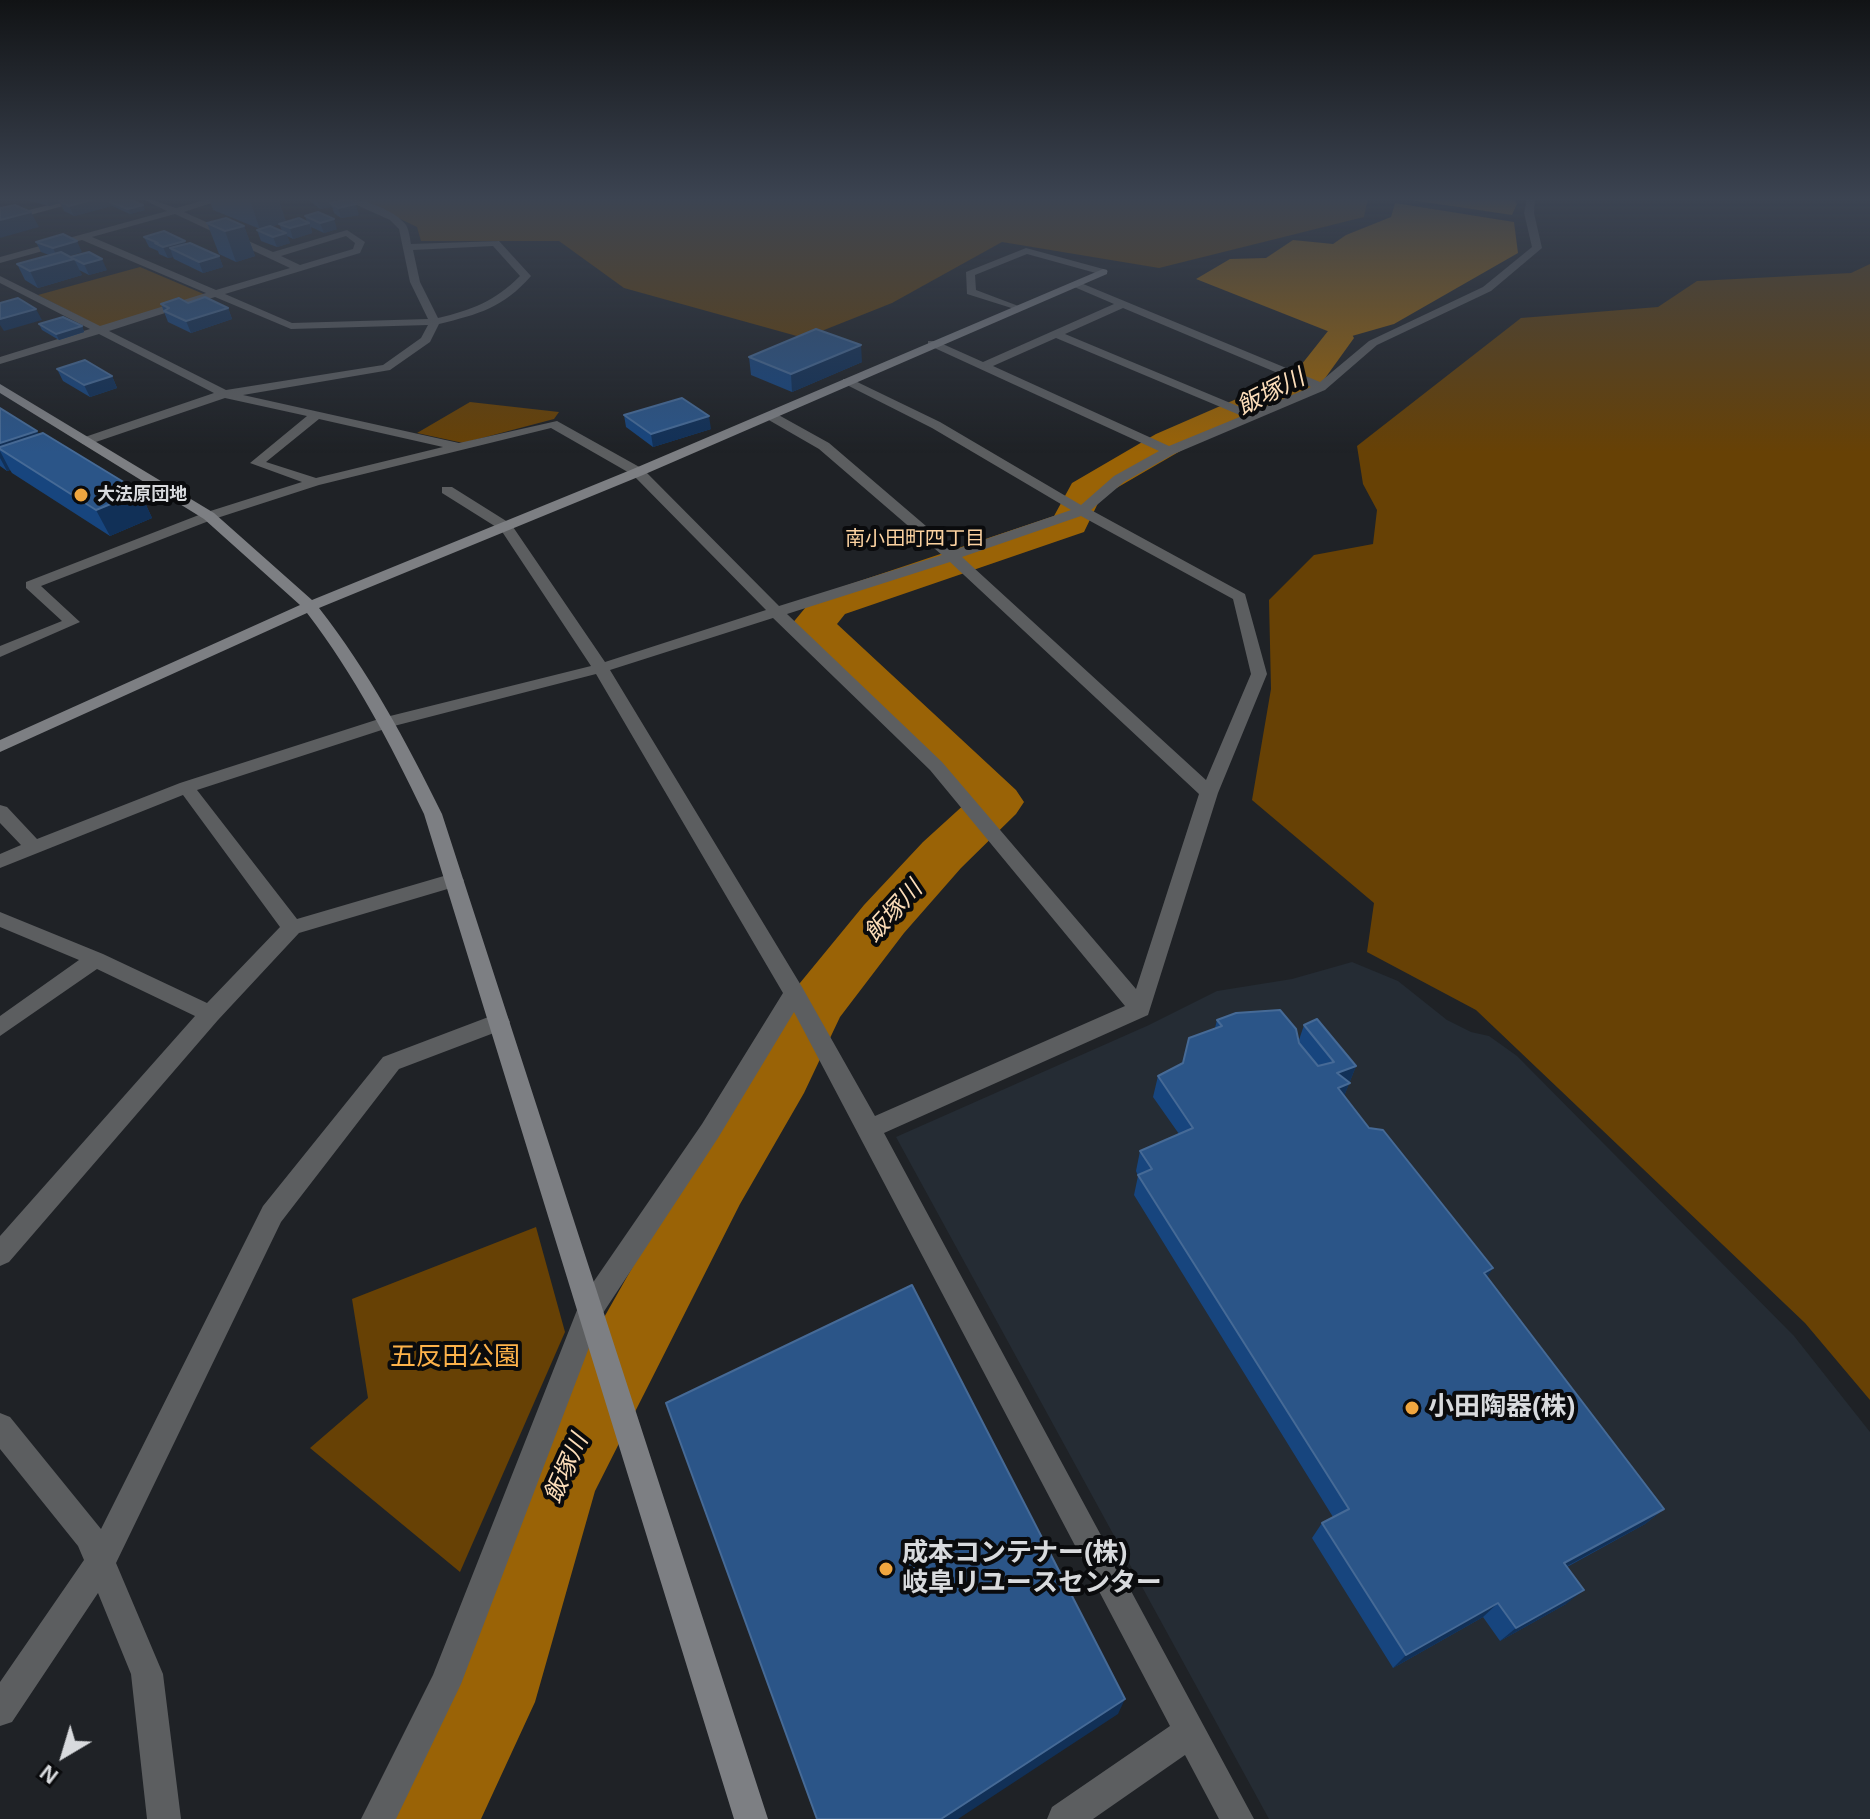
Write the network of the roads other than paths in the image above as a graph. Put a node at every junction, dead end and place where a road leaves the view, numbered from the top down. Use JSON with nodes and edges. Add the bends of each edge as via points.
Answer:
{"nodes":[{"id":1,"x":7,"y":283,"type":"edge"},
{"id":2,"x":186,"y":283,"type":"edge"},
{"id":3,"x":252,"y":283,"type":"edge"},
{"id":4,"x":415,"y":283,"type":"edge"},
{"id":5,"x":519,"y":283,"type":"edge"},
{"id":6,"x":970,"y":283,"type":"edge"},
{"id":7,"x":1495,"y":283,"type":"edge"},
{"id":8,"x":1076,"y":284,"type":"joint"},
{"id":9,"x":213,"y":295,"type":"junction"},
{"id":10,"x":1123,"y":304,"type":"junction"},
{"id":11,"x":1017,"y":309,"type":"junction"},
{"id":12,"x":435,"y":322,"type":"junction"},
{"id":13,"x":98,"y":331,"type":"junction"},
{"id":14,"x":1056,"y":334,"type":"junction"},
{"id":15,"x":932,"y":343,"type":"junction"},
{"id":16,"x":0,"y":361,"type":"edge"},
{"id":17,"x":984,"y":366,"type":"junction"},
{"id":18,"x":847,"y":381,"type":"junction"},
{"id":19,"x":1321,"y":387,"type":"junction"},
{"id":20,"x":0,"y":388,"type":"edge"},
{"id":21,"x":224,"y":394,"type":"junction"},
{"id":22,"x":317,"y":415,"type":"junction"},
{"id":23,"x":771,"y":416,"type":"junction"},
{"id":24,"x":1252,"y":416,"type":"junction"},
{"id":25,"x":86,"y":441,"type":"junction"},
{"id":26,"x":459,"y":447,"type":"junction"},
{"id":27,"x":1169,"y":451,"type":"junction"},
{"id":28,"x":638,"y":472,"type":"junction"},
{"id":29,"x":315,"y":482,"type":"junction"},
{"id":30,"x":447,"y":490,"type":"dead end"},
{"id":31,"x":1082,"y":511,"type":"junction"},
{"id":32,"x":209,"y":516,"type":"junction"},
{"id":33,"x":506,"y":527,"type":"junction"},
{"id":34,"x":952,"y":556,"type":"junction"},
{"id":35,"x":310,"y":606,"type":"junction"},
{"id":36,"x":776,"y":612,"type":"junction"},
{"id":37,"x":0,"y":652,"type":"edge"},
{"id":38,"x":601,"y":668,"type":"junction"},
{"id":39,"x":388,"y":722,"type":"junction"},
{"id":40,"x":0,"y":747,"type":"edge"},
{"id":41,"x":186,"y":787,"type":"junction"},
{"id":42,"x":1209,"y":793,"type":"junction"},
{"id":43,"x":0,"y":811,"type":"edge"},
{"id":44,"x":32,"y":846,"type":"junction"},
{"id":45,"x":0,"y":861,"type":"edge"},
{"id":46,"x":454,"y":880,"type":"junction"},
{"id":47,"x":0,"y":919,"type":"edge"},
{"id":48,"x":292,"y":928,"type":"junction"},
{"id":49,"x":96,"y":959,"type":"junction"},
{"id":50,"x":794,"y":993,"type":"junction"},
{"id":51,"x":1140,"y":1009,"type":"junction"},
{"id":52,"x":210,"y":1014,"type":"junction"},
{"id":53,"x":499,"y":1022,"type":"junction"},
{"id":54,"x":0,"y":1027,"type":"edge"},
{"id":55,"x":870,"y":1129,"type":"junction"},
{"id":56,"x":0,"y":1254,"type":"edge"},
{"id":57,"x":590,"y":1309,"type":"junction"},
{"id":58,"x":0,"y":1427,"type":"edge"},
{"id":59,"x":100,"y":1563,"type":"junction"},
{"id":60,"x":0,"y":1710,"type":"edge"},
{"id":61,"x":1191,"y":1731,"type":"junction"},
{"id":62,"x":164,"y":1819,"type":"edge"},
{"id":63,"x":378,"y":1819,"type":"edge"},
{"id":64,"x":751,"y":1819,"type":"edge"},
{"id":65,"x":1064,"y":1819,"type":"edge"},
{"id":66,"x":1237,"y":1819,"type":"edge"}],
"edges":[{"from":1,"to":13,"type":"street"},
{"from":2,"to":9,"type":"street"},
{"from":3,"to":9,"type":"street"},
{"from":4,"to":12,"type":"street"},
{"from":5,"to":12,"type":"street","via":[[480,311]]},
{"from":6,"to":11,"type":"street","via":[[971,292]]},
{"from":7,"to":19,"type":"street","via":[[1373,343]]},
{"from":8,"to":10,"type":"street"},
{"from":8,"to":11,"type":"street"},
{"from":9,"to":12,"type":"street","via":[[291,326]]},
{"from":9,"to":13,"type":"street"},
{"from":10,"to":14,"type":"street"},
{"from":10,"to":19,"type":"street"},
{"from":11,"to":15,"type":"street"},
{"from":12,"to":21,"type":"street","via":[[426,340],[386,368]]},
{"from":13,"to":16,"type":"street"},
{"from":13,"to":21,"type":"street"},
{"from":14,"to":17,"type":"street"},
{"from":14,"to":24,"type":"street"},
{"from":15,"to":17,"type":"street"},
{"from":15,"to":18,"type":"street"},
{"from":17,"to":27,"type":"street"},
{"from":18,"to":23,"type":"street"},
{"from":18,"to":31,"type":"street","via":[[936,425]]},
{"from":19,"to":24,"type":"street"},
{"from":20,"to":25,"type":"street"},
{"from":21,"to":22,"type":"street"},
{"from":21,"to":25,"type":"street"},
{"from":22,"to":26,"type":"street"},
{"from":22,"to":29,"type":"street","via":[[256,463]]},
{"from":23,"to":28,"type":"street"},
{"from":23,"to":34,"type":"street","via":[[824,446]]},
{"from":24,"to":27,"type":"street"},
{"from":25,"to":32,"type":"street"},
{"from":26,"to":28,"type":"street","via":[[553,424]]},
{"from":26,"to":29,"type":"street"},
{"from":27,"to":31,"type":"street","via":[[1119,479]]},
{"from":28,"to":33,"type":"street"},
{"from":28,"to":36,"type":"street"},
{"from":29,"to":32,"type":"street"},
{"from":30,"to":33,"type":"street"},
{"from":31,"to":34,"type":"street"},
{"from":31,"to":42,"type":"street","via":[[1240,597],[1259,674]]},
{"from":32,"to":35,"type":"street"},
{"from":32,"to":37,"type":"street","via":[[31,585],[72,622]]},
{"from":33,"to":35,"type":"street"},
{"from":33,"to":38,"type":"street"},
{"from":34,"to":36,"type":"street"},
{"from":34,"to":42,"type":"street"},
{"from":35,"to":39,"type":"street"},
{"from":35,"to":40,"type":"street"},
{"from":36,"to":38,"type":"street"},
{"from":36,"to":51,"type":"street","via":[[936,766]]},
{"from":38,"to":39,"type":"street"},
{"from":38,"to":50,"type":"street"},
{"from":39,"to":41,"type":"street"},
{"from":39,"to":46,"type":"street","via":[[433,814]]},
{"from":41,"to":44,"type":"street"},
{"from":41,"to":48,"type":"street"},
{"from":42,"to":51,"type":"street"},
{"from":43,"to":44,"type":"street"},
{"from":44,"to":45,"type":"street"},
{"from":46,"to":48,"type":"street"},
{"from":46,"to":53,"type":"street"},
{"from":47,"to":49,"type":"street"},
{"from":48,"to":52,"type":"street"},
{"from":49,"to":52,"type":"street"},
{"from":49,"to":54,"type":"street"},
{"from":50,"to":55,"type":"street"},
{"from":50,"to":57,"type":"street","via":[[710,1131]]},
{"from":51,"to":55,"type":"street"},
{"from":52,"to":56,"type":"street"},
{"from":53,"to":57,"type":"street"},
{"from":53,"to":59,"type":"street","via":[[391,1063],[272,1214]]},
{"from":55,"to":61,"type":"street"},
{"from":57,"to":63,"type":"street","via":[[445,1684]]},
{"from":57,"to":64,"type":"street"},
{"from":58,"to":59,"type":"street","via":[[89,1536]]},
{"from":59,"to":60,"type":"street"},
{"from":59,"to":62,"type":"street","via":[[147,1674]]},
{"from":61,"to":65,"type":"street"},
{"from":61,"to":66,"type":"street"}]}
